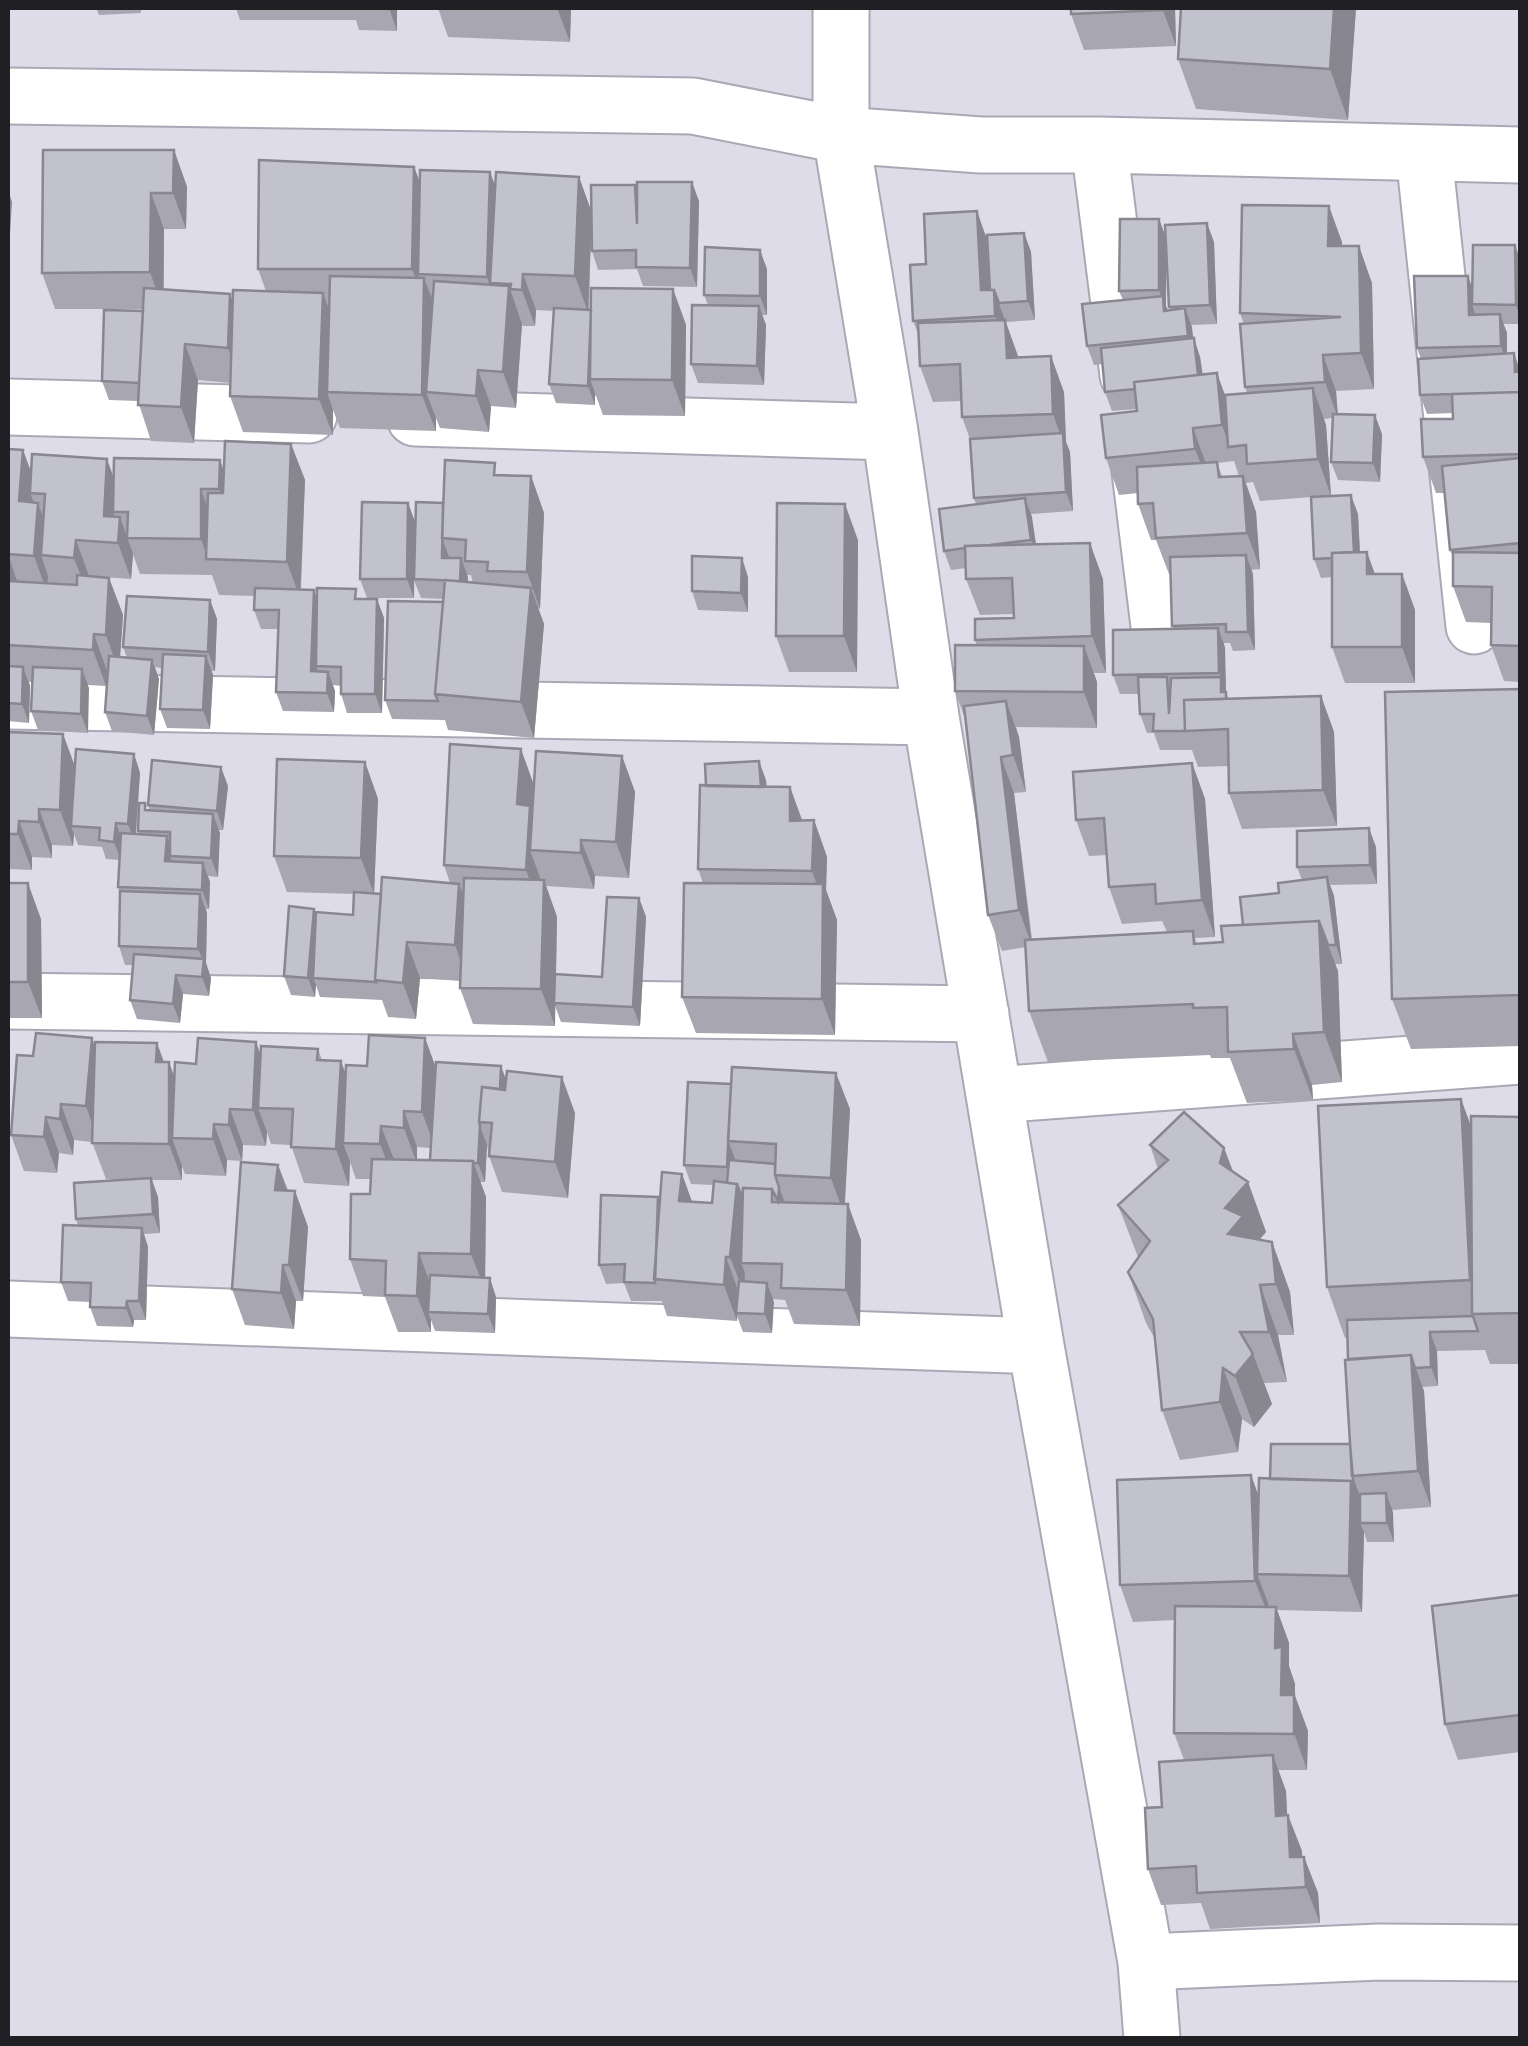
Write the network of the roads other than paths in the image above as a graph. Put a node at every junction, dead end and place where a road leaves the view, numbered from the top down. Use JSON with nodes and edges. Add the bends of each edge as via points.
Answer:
{"nodes":[{"id":1,"x":841,"y":8,"type":"edge"},
{"id":2,"x":8,"y":96,"type":"edge"},
{"id":3,"x":841,"y":135,"type":"junction"},
{"id":4,"x":1098,"y":144,"type":"junction"},
{"id":5,"x":1424,"y":154,"type":"junction"},
{"id":6,"x":1520,"y":156,"type":"edge"},
{"id":7,"x":8,"y":407,"type":"edge"},
{"id":8,"x":890,"y":432,"type":"junction"},
{"id":9,"x":1474,"y":626,"type":"dead end"},
{"id":10,"x":1160,"y":634,"type":"edge"},
{"id":11,"x":8,"y":701,"type":"edge"},
{"id":12,"x":931,"y":717,"type":"junction"},
{"id":13,"x":8,"y":1001,"type":"edge"},
{"id":14,"x":981,"y":1014,"type":"junction"},
{"id":15,"x":1520,"y":1056,"type":"edge"},
{"id":16,"x":996,"y":1095,"type":"junction"},
{"id":17,"x":8,"y":1309,"type":"edge"},
{"id":18,"x":1036,"y":1346,"type":"junction"},
{"id":19,"x":1520,"y":1953,"type":"edge"},
{"id":20,"x":1146,"y":1962,"type":"junction"},
{"id":21,"x":1152,"y":2038,"type":"edge"}],
"edges":[{"from":1,"to":3,"type":"street"},
{"from":2,"to":3,"type":"street","via":[[693,106]]},
{"from":3,"to":4,"type":"street","via":[[980,145]]},
{"from":3,"to":8,"type":"street"},
{"from":4,"to":5,"type":"street"},
{"from":4,"to":10,"type":"street"},
{"from":5,"to":6,"type":"street"},
{"from":5,"to":9,"type":"street"},
{"from":7,"to":8,"type":"street"},
{"from":8,"to":12,"type":"street"},
{"from":11,"to":12,"type":"street"},
{"from":12,"to":14,"type":"street"},
{"from":13,"to":14,"type":"street"},
{"from":14,"to":16,"type":"street"},
{"from":15,"to":16,"type":"street"},
{"from":16,"to":18,"type":"street"},
{"from":17,"to":18,"type":"street"},
{"from":18,"to":20,"type":"street"},
{"from":19,"to":20,"type":"street"},
{"from":20,"to":21,"type":"street"}]}
